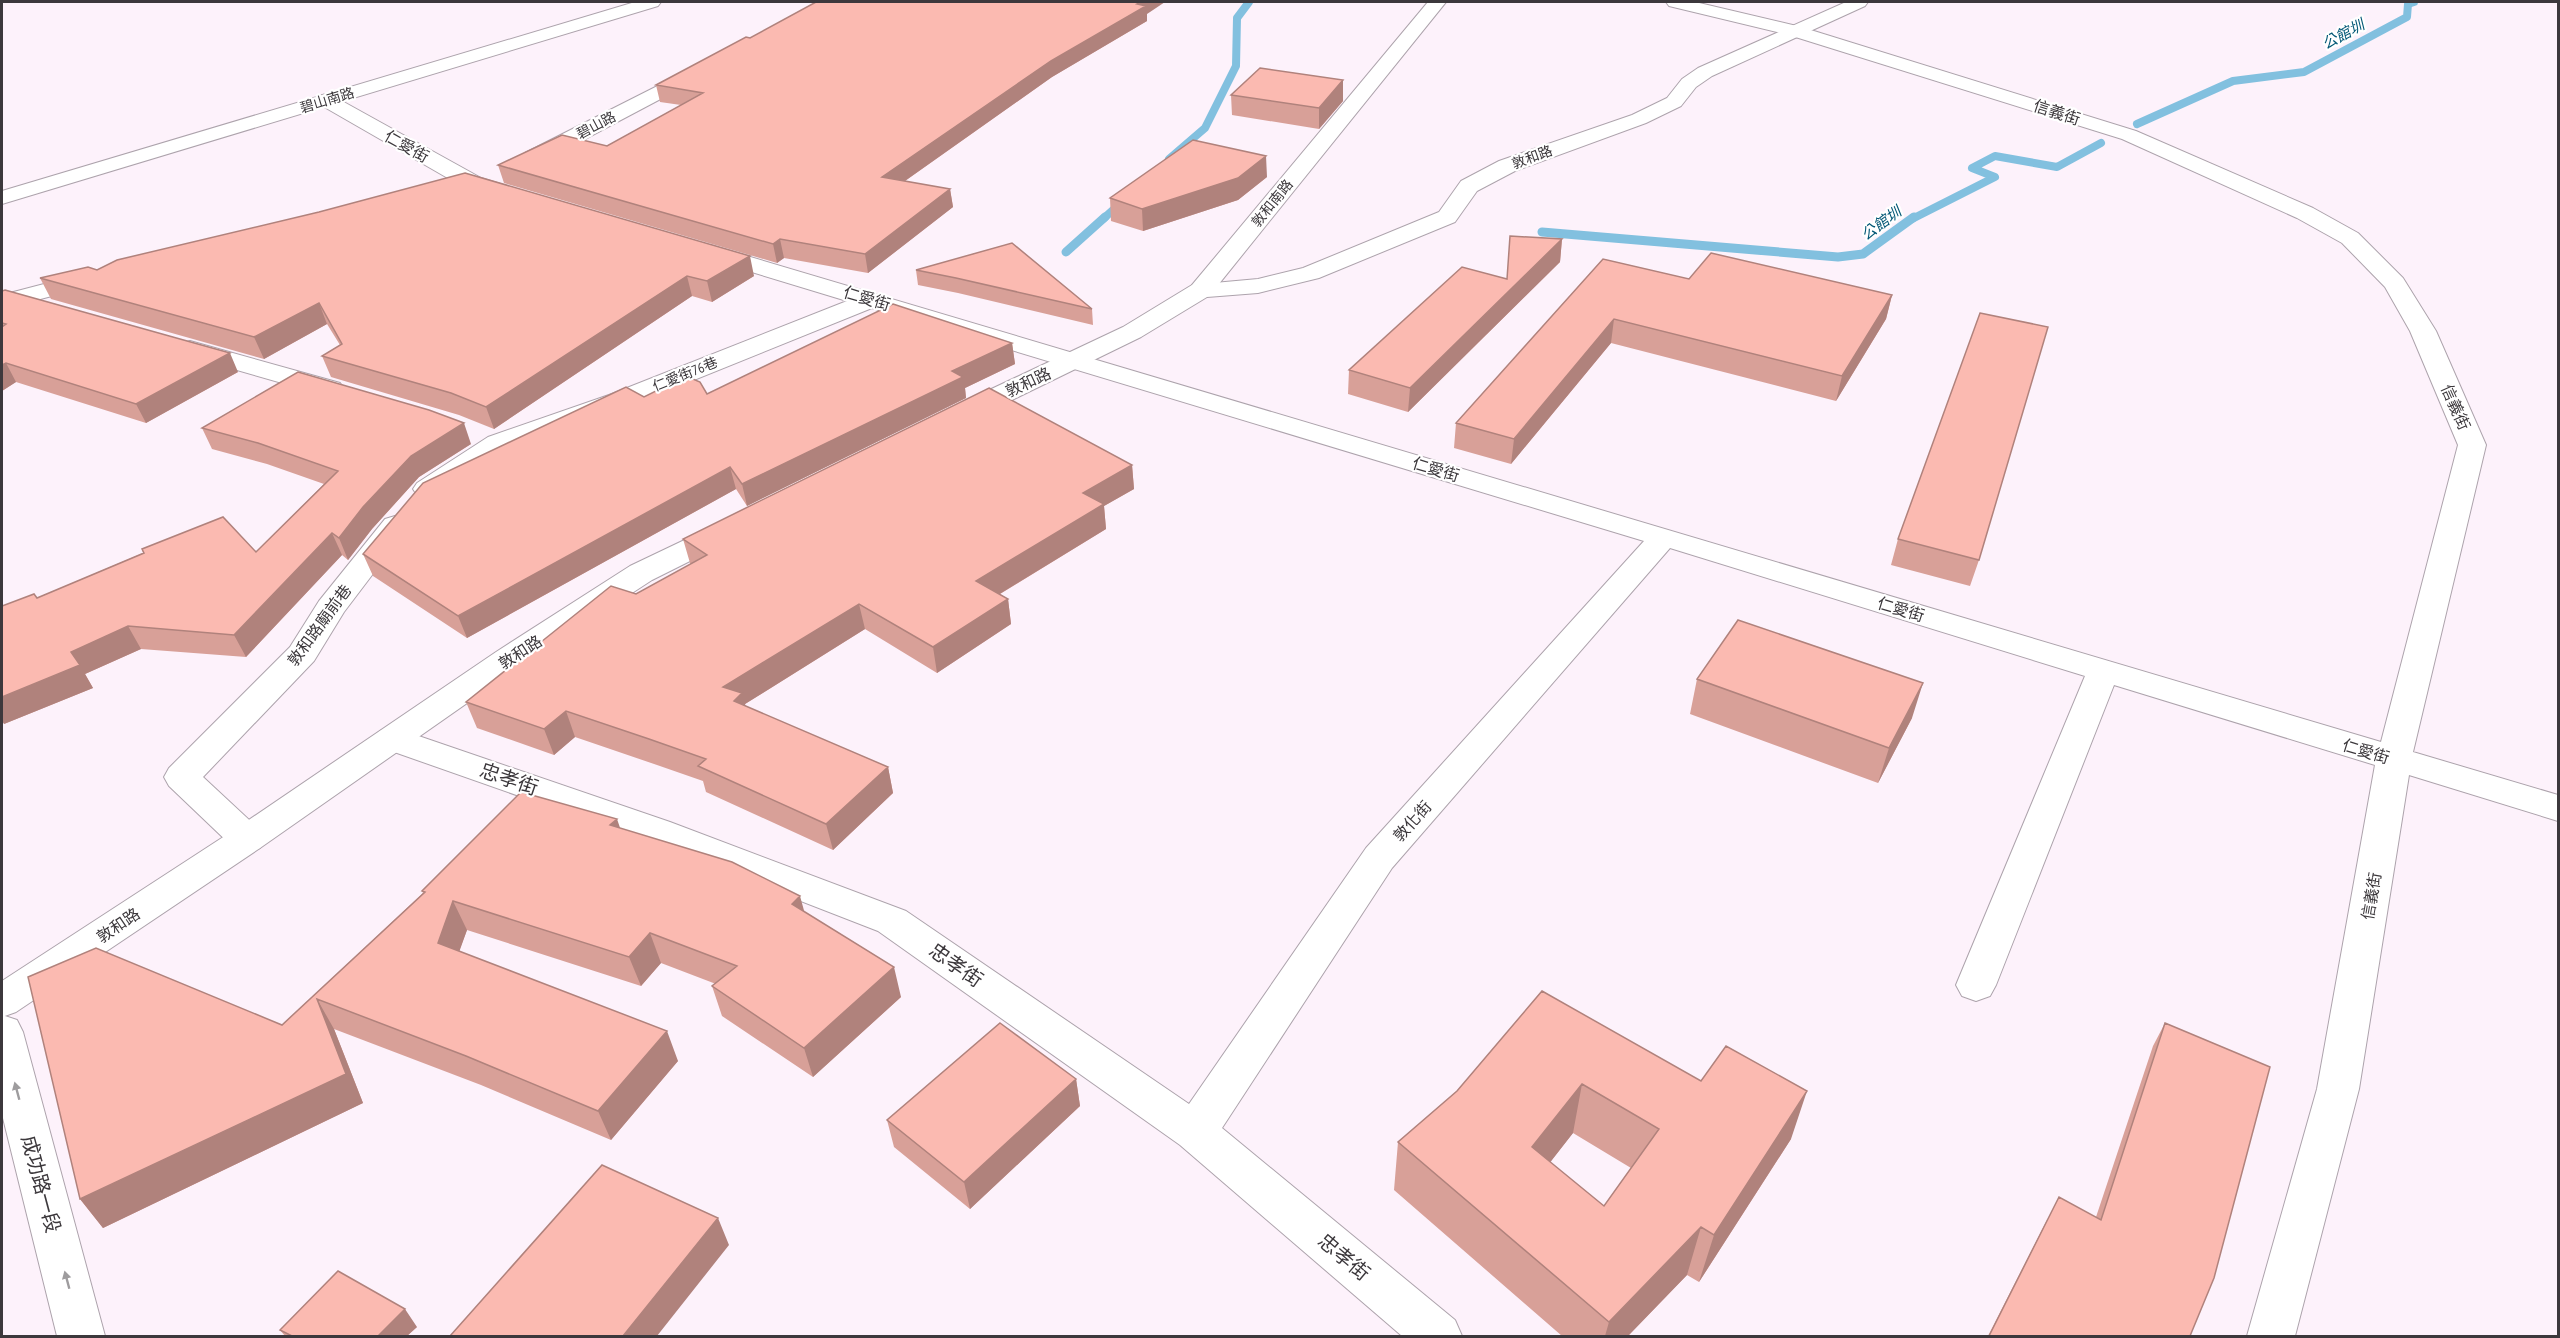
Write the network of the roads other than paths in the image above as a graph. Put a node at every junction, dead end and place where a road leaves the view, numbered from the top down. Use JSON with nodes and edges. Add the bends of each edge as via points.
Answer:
{"nodes":[{"id":1,"x":652,"y":2,"type":"edge"},
{"id":2,"x":1437,"y":2,"type":"edge"},
{"id":3,"x":1675,"y":2,"type":"edge"},
{"id":4,"x":1859,"y":2,"type":"edge"},
{"id":5,"x":1795,"y":31,"type":"junction"},
{"id":6,"x":720,"y":60,"type":"edge"},
{"id":7,"x":326,"y":100,"type":"junction"},
{"id":8,"x":473,"y":183,"type":"junction"},
{"id":9,"x":440,"y":192,"type":"edge"},
{"id":10,"x":518,"y":196,"type":"edge"},
{"id":11,"x":2,"y":198,"type":"edge"},
{"id":12,"x":687,"y":246,"type":"edge"},
{"id":13,"x":113,"y":273,"type":"edge"},
{"id":14,"x":1202,"y":290,"type":"junction"},
{"id":15,"x":7,"y":300,"type":"edge"},
{"id":16,"x":871,"y":300,"type":"junction"},
{"id":17,"x":59,"y":312,"type":"edge"},
{"id":18,"x":162,"y":341,"type":"edge"},
{"id":19,"x":1072,"y":362,"type":"junction"},
{"id":20,"x":351,"y":394,"type":"edge"},
{"id":21,"x":937,"y":425,"type":"edge"},
{"id":22,"x":468,"y":431,"type":"dead end"},
{"id":23,"x":498,"y":443,"type":"junction"},
{"id":24,"x":753,"y":517,"type":"edge"},
{"id":25,"x":1664,"y":537,"type":"junction"},
{"id":26,"x":2103,"y":670,"type":"junction"},
{"id":27,"x":392,"y":739,"type":"junction"},
{"id":28,"x":2394,"y":759,"type":"junction"},
{"id":29,"x":2559,"y":808,"type":"edge"},
{"id":30,"x":247,"y":839,"type":"junction"},
{"id":31,"x":1976,"y":985,"type":"dead end"},
{"id":32,"x":2,"y":1001,"type":"edge"},
{"id":33,"x":2,"y":1032,"type":"edge"},
{"id":34,"x":1195,"y":1132,"type":"junction"},
{"id":35,"x":81,"y":1336,"type":"edge"},
{"id":36,"x":1438,"y":1336,"type":"edge"},
{"id":37,"x":2271,"y":1336,"type":"edge"}],
"edges":[{"from":1,"to":7,"type":"street","name":"碧山南路"},
{"from":2,"to":14,"type":"street","name":"敦和南路"},
{"from":3,"to":5,"type":"street","name":"信義街"},
{"from":4,"to":5,"type":"street","name":"敦和路"},
{"from":5,"to":14,"type":"street","name":"敦和路","via":[[1706,72],[1674,102],[1639,119],[1507,166],[1469,186],[1447,217],[1311,273],[1258,286]]},
{"from":5,"to":28,"type":"street","name":"信義街","via":[[2129,135],[2350,237],[2395,284],[2423,332],[2472,444]]},
{"from":6,"to":8,"type":"street","name":"碧山路","via":[[561,144]]},
{"from":7,"to":8,"type":"street","name":"仁愛街"},
{"from":7,"to":11,"type":"street","name":"碧山南路"},
{"from":8,"to":9,"type":"street","name":"碧山路"},
{"from":8,"to":10,"type":"street","name":"仁愛街"},
{"from":12,"to":16,"type":"street","name":"仁愛街"},
{"from":13,"to":15,"type":"street"},
{"from":14,"to":19,"type":"street","name":"敦和南路"},
{"from":15,"to":17,"type":"street"},
{"from":16,"to":19,"type":"street","name":"仁愛街"},
{"from":16,"to":23,"type":"street","name":"仁愛街76巷","via":[[618,401]]},
{"from":18,"to":20,"type":"street"},
{"from":19,"to":21,"type":"street","name":"敦和路"},
{"from":19,"to":25,"type":"street","name":"仁愛街"},
{"from":22,"to":23,"type":"street"},
{"from":23,"to":30,"type":"street","name":"敦和路廟前巷","via":[[431,485],[385,536],[330,608],[302,654],[182,777]]},
{"from":24,"to":27,"type":"street","name":"敦和路","via":[[641,573]]},
{"from":25,"to":26,"type":"street","name":"仁愛街"},
{"from":25,"to":34,"type":"street","name":"敦化街","via":[[1378,858]]},
{"from":26,"to":28,"type":"street","name":"仁愛街"},
{"from":26,"to":31,"type":"street"},
{"from":27,"to":30,"type":"street","name":"敦和路"},
{"from":27,"to":34,"type":"street","name":"忠孝街","via":[[657,831],[892,921]]},
{"from":28,"to":29,"type":"street","name":"仁愛街"},
{"from":28,"to":37,"type":"street","name":"信義街","via":[[2338,1089]]},
{"from":30,"to":32,"type":"street","name":"敦和路"},
{"from":35,"to":33,"type":"street","name":"成功路一段","one_way":true},
{"from":34,"to":36,"type":"street","name":"忠孝街"}]}
